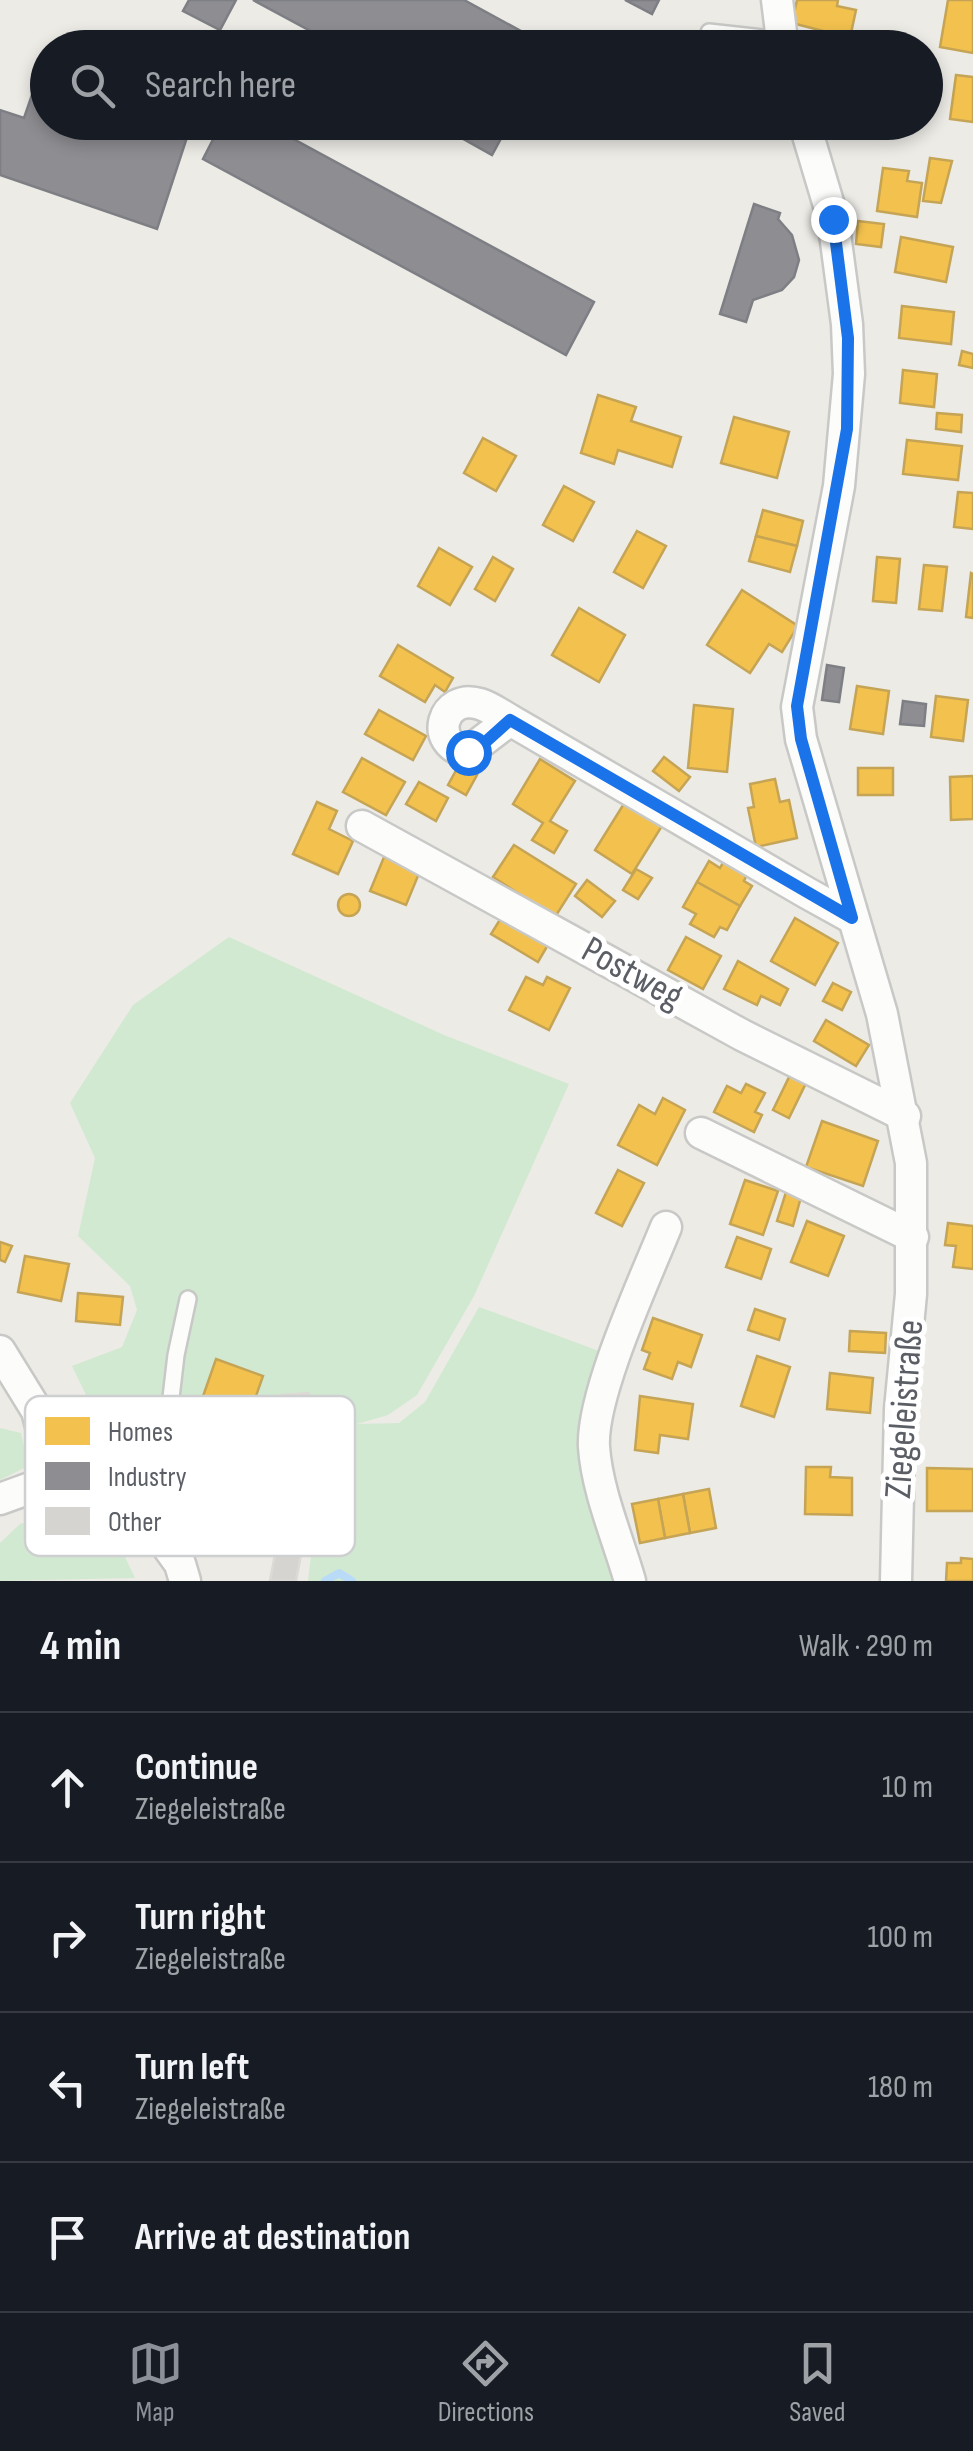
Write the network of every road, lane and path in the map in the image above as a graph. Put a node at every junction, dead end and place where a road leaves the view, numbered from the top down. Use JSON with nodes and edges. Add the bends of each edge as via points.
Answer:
{"nodes":[{"id":1,"x":777,"y":0,"type":"edge"},
{"id":2,"x":780,"y":30,"type":"edge"},
{"id":3,"x":809,"y":140,"type":"edge"},
{"id":4,"x":510,"y":720,"type":"dead end"},
{"id":5,"x":362,"y":826,"type":"dead end"},
{"id":6,"x":852,"y":918,"type":"junction"},
{"id":7,"x":905,"y":1116,"type":"junction"},
{"id":8,"x":702,"y":1134,"type":"dead end"},
{"id":9,"x":666,"y":1227,"type":"dead end"},
{"id":10,"x":913,"y":1237,"type":"junction"},
{"id":11,"x":188,"y":1299,"type":"dead end"},
{"id":12,"x":0,"y":1351,"type":"edge"},
{"id":13,"x":27,"y":1396,"type":"edge"},
{"id":14,"x":171,"y":1396,"type":"edge"},
{"id":15,"x":25,"y":1490,"type":"edge"},
{"id":16,"x":0,"y":1499,"type":"edge"},
{"id":17,"x":175,"y":1556,"type":"edge"},
{"id":18,"x":185,"y":1581,"type":"edge"},
{"id":19,"x":630,"y":1581,"type":"edge"},
{"id":20,"x":896,"y":1581,"type":"edge"}],
"edges":[{"from":1,"to":2,"type":"street"},
{"from":3,"to":6,"type":"street","name":"Ziegeleistraße","via":[[833,219],[849,374],[838,486],[797,706]]},
{"from":4,"to":6,"type":"street"},
{"from":5,"to":7,"type":"street","name":"Postweg"},
{"from":6,"to":7,"type":"street","name":"Ziegeleistraße"},
{"from":7,"to":10,"type":"street","name":"Ziegeleistraße"},
{"from":8,"to":10,"type":"street"},
{"from":9,"to":19,"type":"street","via":[[595,1430],[600,1474]]},
{"from":10,"to":20,"type":"street","name":"Ziegeleistraße"},
{"from":11,"to":14,"type":"lane"},
{"from":12,"to":13,"type":"street"},
{"from":15,"to":16,"type":"street"},
{"from":17,"to":18,"type":"street"}]}
